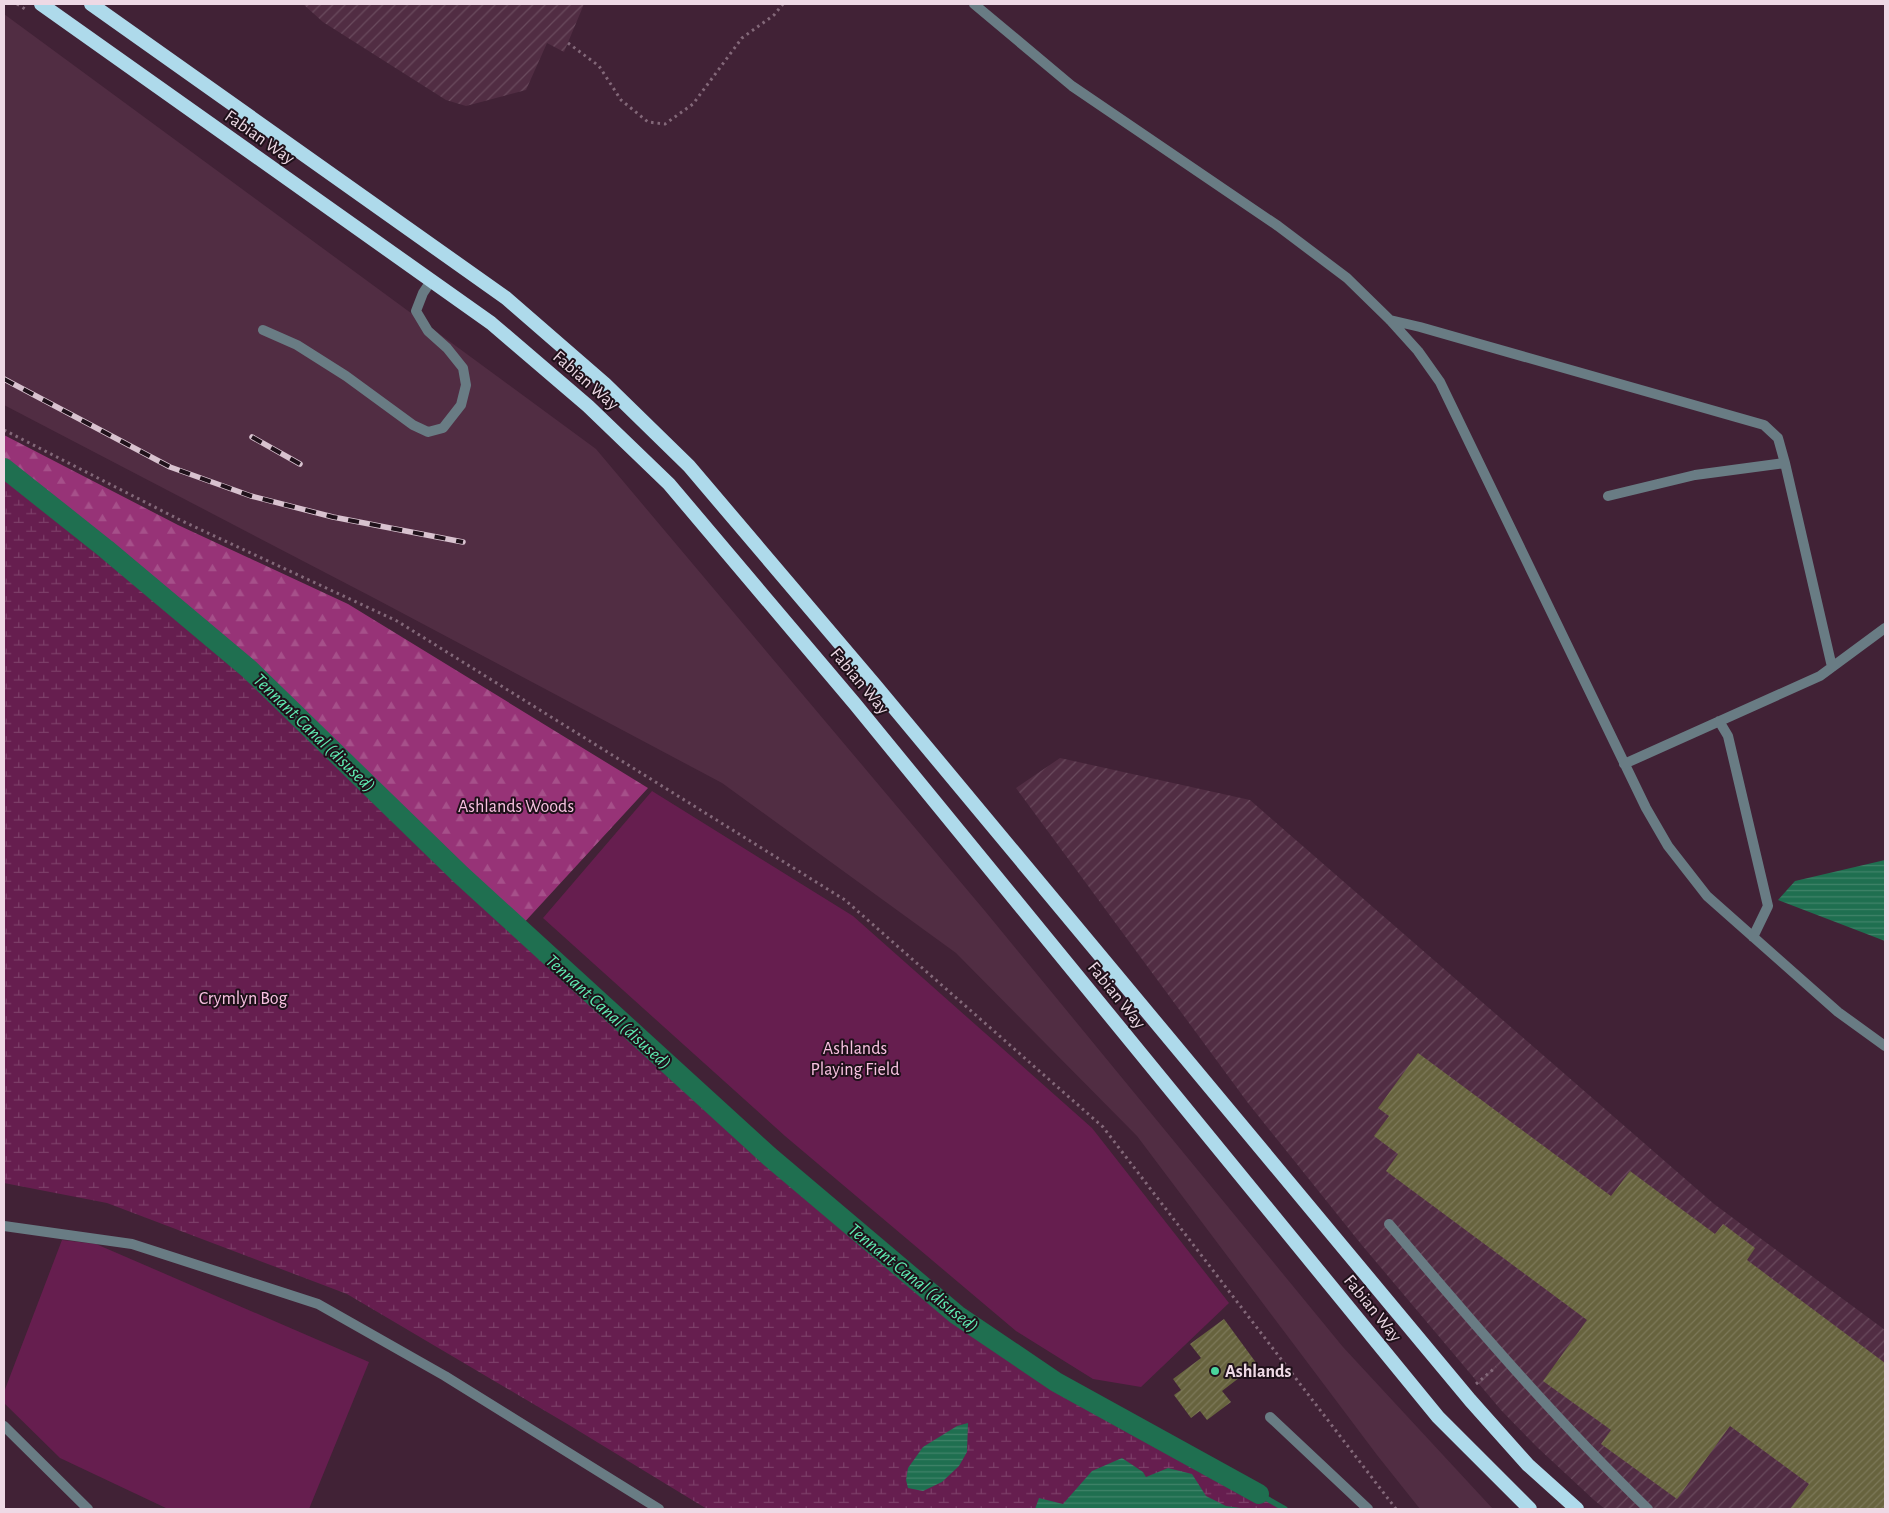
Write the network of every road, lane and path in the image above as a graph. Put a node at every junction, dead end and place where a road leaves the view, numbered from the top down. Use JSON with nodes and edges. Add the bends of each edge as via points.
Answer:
{"nodes":[{"id":1,"x":17,"y":4,"type":"edge"},
{"id":2,"x":41,"y":4,"type":"edge"},
{"id":3,"x":91,"y":4,"type":"edge"},
{"id":4,"x":783,"y":4,"type":"edge"},
{"id":5,"x":974,"y":4,"type":"edge"},
{"id":6,"x":25,"y":9,"type":"dead end"},
{"id":7,"x":568,"y":43,"type":"dead end"},
{"id":8,"x":431,"y":281,"type":"junction"},
{"id":9,"x":1390,"y":320,"type":"junction"},
{"id":10,"x":263,"y":330,"type":"dead end"},
{"id":11,"x":4,"y":430,"type":"edge"},
{"id":12,"x":1786,"y":463,"type":"junction"},
{"id":13,"x":1608,"y":496,"type":"dead end"},
{"id":14,"x":1885,"y":628,"type":"edge"},
{"id":15,"x":1832,"y":667,"type":"junction"},
{"id":16,"x":1719,"y":721,"type":"junction"},
{"id":17,"x":1624,"y":764,"type":"junction"},
{"id":18,"x":1753,"y":937,"type":"junction"},
{"id":19,"x":1885,"y":1046,"type":"edge"},
{"id":20,"x":1389,"y":1224,"type":"dead end"},
{"id":21,"x":4,"y":1226,"type":"edge"},
{"id":22,"x":1270,"y":1417,"type":"dead end"},
{"id":23,"x":4,"y":1426,"type":"edge"},
{"id":24,"x":88,"y":1509,"type":"edge"},
{"id":25,"x":659,"y":1509,"type":"edge"},
{"id":26,"x":1368,"y":1509,"type":"edge"},
{"id":27,"x":1396,"y":1509,"type":"edge"},
{"id":28,"x":1530,"y":1509,"type":"edge"},
{"id":29,"x":1577,"y":1509,"type":"edge"},
{"id":30,"x":1648,"y":1509,"type":"edge"}],
"edges":[{"from":1,"to":6,"type":"path"},
{"from":2,"to":8,"type":"highway","name":"Fabian Way"},
{"from":3,"to":29,"type":"highway","name":"Fabian Way","via":[[506,298],[606,384],[689,466],[1470,1400],[1528,1465]]},
{"from":4,"to":7,"type":"path","via":[[774,15],[742,38],[693,104],[665,124],[648,122],[628,106],[599,66]]},
{"from":5,"to":9,"type":"lane","via":[[1072,86],[1278,226],[1347,278]]},
{"from":8,"to":10,"type":"lane","via":[[416,311],[428,331],[463,368],[466,385],[462,405],[443,428],[428,432],[413,425],[298,345]]},
{"from":8,"to":28,"type":"highway","name":"Fabian Way","via":[[491,323],[588,406],[669,484],[855,704],[1438,1417]]},
{"from":9,"to":12,"type":"lane","via":[[1764,426],[1778,438]]},
{"from":9,"to":17,"type":"lane","via":[[1440,382]]},
{"from":11,"to":27,"type":"path","via":[[180,520],[397,621],[844,900],[1103,1127]]},
{"from":12,"to":13,"type":"lane","via":[[1694,475]]},
{"from":12,"to":15,"type":"lane"},
{"from":14,"to":15,"type":"lane"},
{"from":15,"to":16,"type":"lane","via":[[1820,676]]},
{"from":16,"to":17,"type":"lane"},
{"from":16,"to":18,"type":"lane","via":[[1728,736],[1768,906]]},
{"from":17,"to":18,"type":"lane","via":[[1668,846],[1707,896]]},
{"from":18,"to":19,"type":"lane","via":[[1838,1012]]},
{"from":20,"to":30,"type":"lane","via":[[1505,1360],[1602,1465]]},
{"from":21,"to":25,"type":"lane","via":[[132,1244],[318,1304],[445,1376]]},
{"from":22,"to":26,"type":"lane"},
{"from":23,"to":24,"type":"lane"}]}
